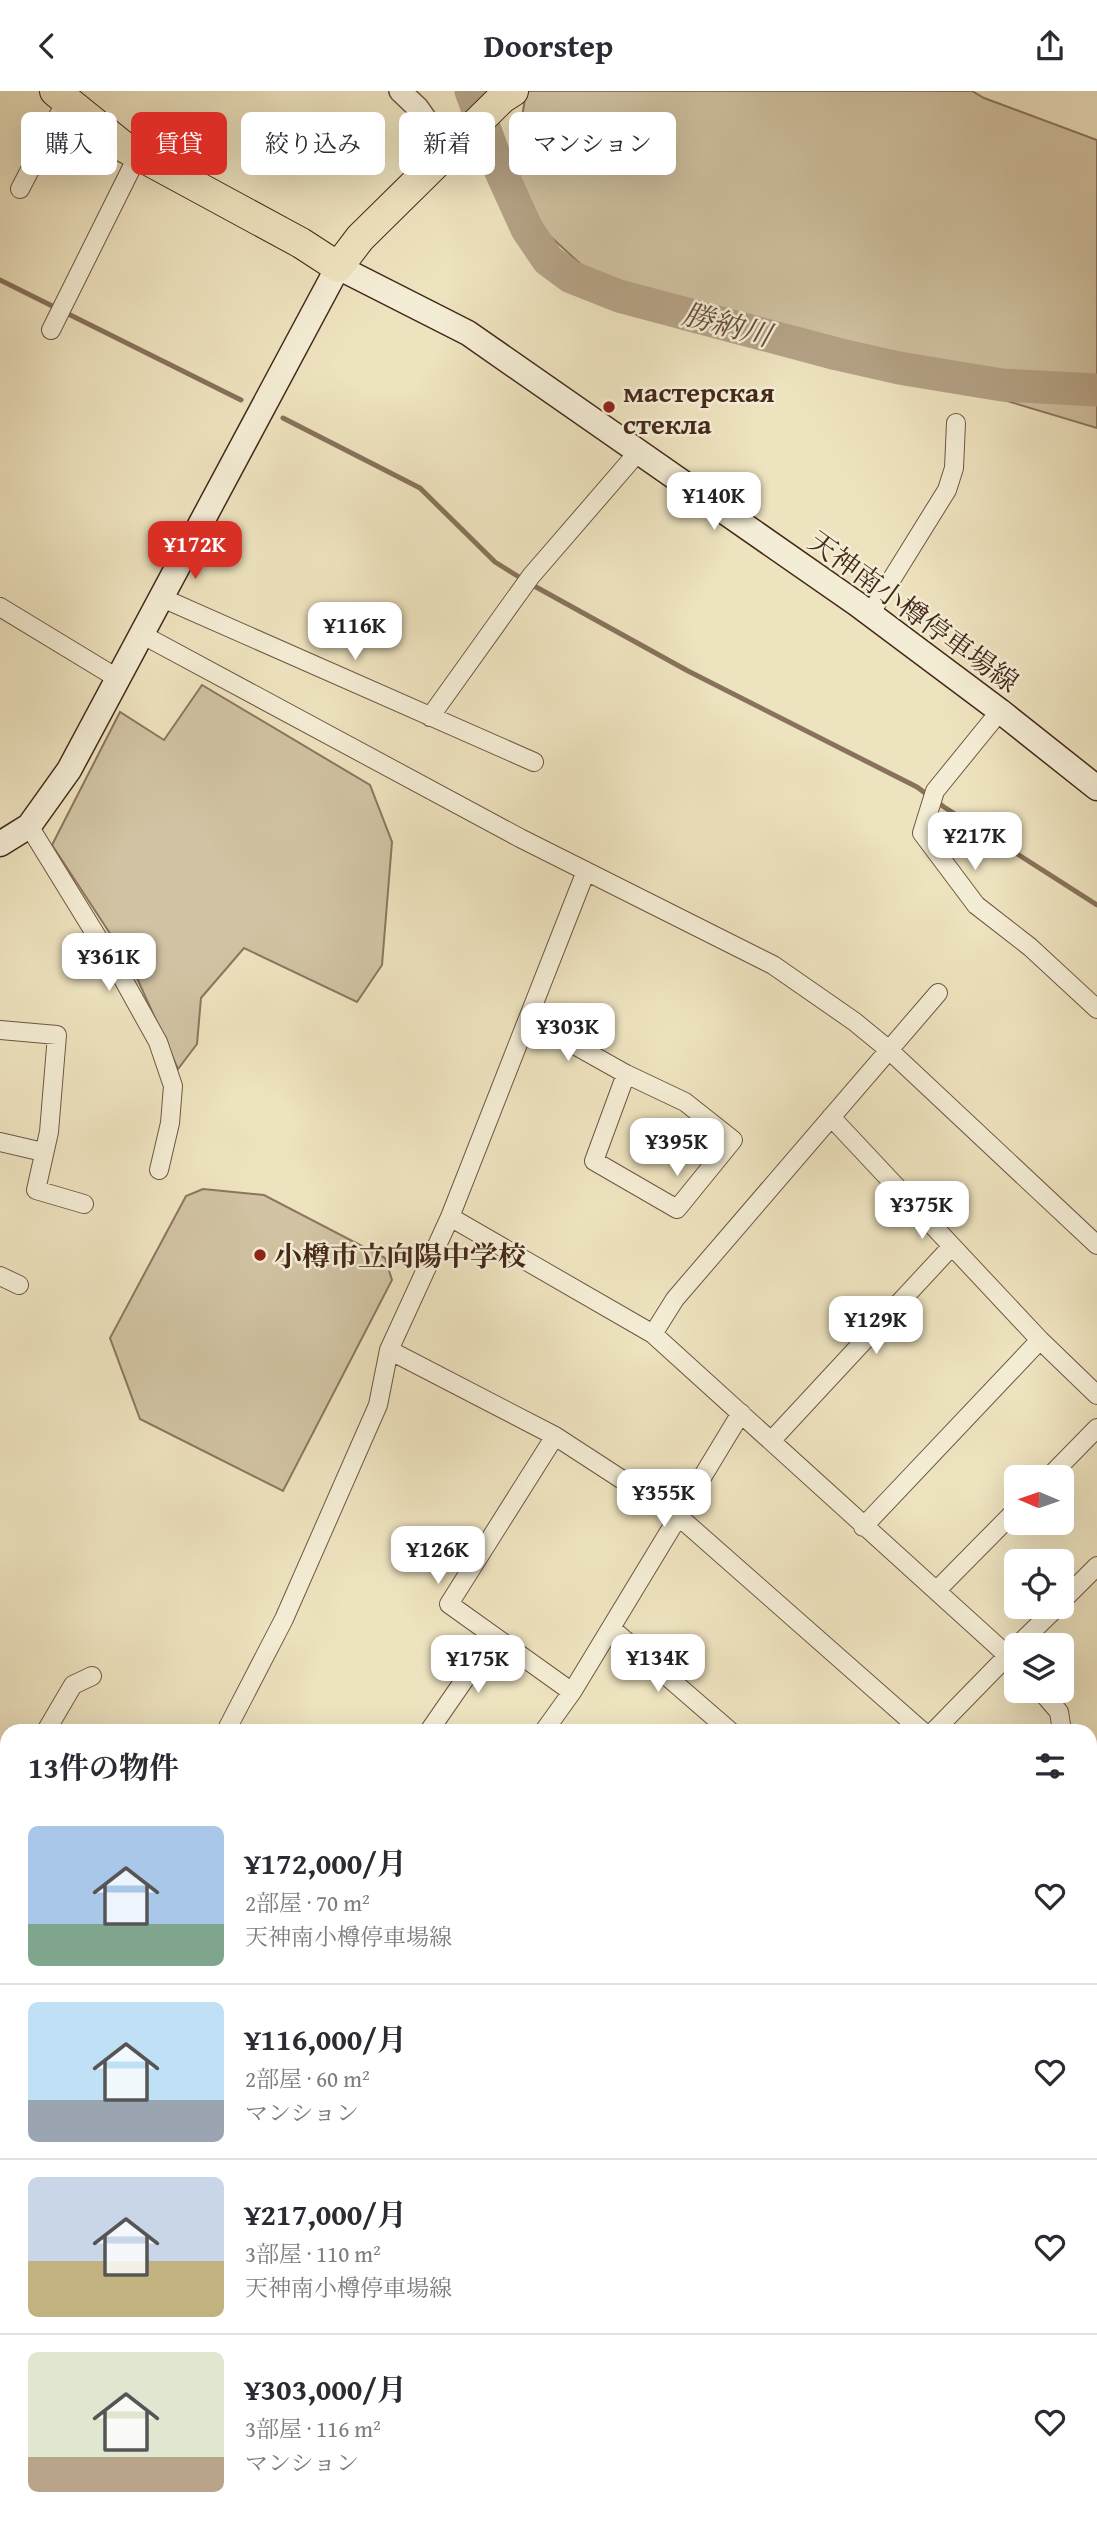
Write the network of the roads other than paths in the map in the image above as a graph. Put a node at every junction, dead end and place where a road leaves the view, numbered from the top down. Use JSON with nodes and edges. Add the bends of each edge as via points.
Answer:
{"nodes":[{"id":1,"x":400,"y":91,"type":"edge"},
{"id":2,"x":507,"y":94,"type":"edge"},
{"id":3,"x":60,"y":96,"type":"edge"},
{"id":4,"x":421,"y":112,"type":"edge"},
{"id":5,"x":489,"y":112,"type":"edge"},
{"id":6,"x":131,"y":151,"type":"edge"},
{"id":7,"x":131,"y":169,"type":"edge"},
{"id":8,"x":175,"y":175,"type":"edge"},
{"id":9,"x":424,"y":175,"type":"edge"},
{"id":10,"x":20,"y":189,"type":"dead end"},
{"id":11,"x":338,"y":267,"type":"junction"},
{"id":12,"x":51,"y":330,"type":"dead end"},
{"id":13,"x":956,"y":423,"type":"dead end"},
{"id":14,"x":639,"y":451,"type":"junction"},
{"id":15,"x":160,"y":597,"type":"junction"},
{"id":16,"x":0,"y":607,"type":"edge"},
{"id":17,"x":870,"y":614,"type":"junction"},
{"id":18,"x":141,"y":633,"type":"junction"},
{"id":19,"x":117,"y":678,"type":"junction"},
{"id":20,"x":1000,"y":711,"type":"junction"},
{"id":21,"x":430,"y":717,"type":"junction"},
{"id":22,"x":534,"y":762,"type":"dead end"},
{"id":23,"x":1097,"y":788,"type":"edge"},
{"id":24,"x":30,"y":826,"type":"junction"},
{"id":25,"x":0,"y":844,"type":"edge"},
{"id":26,"x":586,"y":871,"type":"junction"},
{"id":27,"x":937,"y":993,"type":"dead end"},
{"id":28,"x":1097,"y":1009,"type":"edge"},
{"id":29,"x":528,"y":1019,"type":"junction"},
{"id":30,"x":0,"y":1030,"type":"edge"},
{"id":31,"x":889,"y":1050,"type":"junction"},
{"id":32,"x":626,"y":1074,"type":"junction"},
{"id":33,"x":831,"y":1117,"type":"junction"},
{"id":34,"x":0,"y":1142,"type":"edge"},
{"id":35,"x":43,"y":1152,"type":"junction"},
{"id":36,"x":159,"y":1170,"type":"dead end"},
{"id":37,"x":84,"y":1204,"type":"dead end"},
{"id":38,"x":450,"y":1217,"type":"junction"},
{"id":39,"x":1097,"y":1245,"type":"edge"},
{"id":40,"x":952,"y":1246,"type":"junction"},
{"id":41,"x":0,"y":1276,"type":"edge"},
{"id":42,"x":19,"y":1285,"type":"dead end"},
{"id":43,"x":653,"y":1334,"type":"junction"},
{"id":44,"x":1040,"y":1340,"type":"junction"},
{"id":45,"x":389,"y":1350,"type":"junction"},
{"id":46,"x":1097,"y":1395,"type":"edge"},
{"id":47,"x":741,"y":1413,"type":"junction"},
{"id":48,"x":1097,"y":1428,"type":"edge"},
{"id":49,"x":555,"y":1436,"type":"junction"},
{"id":50,"x":771,"y":1441,"type":"junction"},
{"id":51,"x":1061,"y":1465,"type":"edge"},
{"id":52,"x":678,"y":1516,"type":"junction"},
{"id":53,"x":1004,"y":1522,"type":"edge"},
{"id":54,"x":863,"y":1527,"type":"junction"},
{"id":55,"x":1097,"y":1566,"type":"edge"},
{"id":56,"x":1074,"y":1589,"type":"edge"},
{"id":57,"x":937,"y":1590,"type":"junction"},
{"id":58,"x":1046,"y":1619,"type":"edge"},
{"id":59,"x":611,"y":1627,"type":"junction"},
{"id":60,"x":1033,"y":1633,"type":"edge"},
{"id":61,"x":494,"y":1637,"type":"junction"},
{"id":62,"x":1004,"y":1643,"type":"edge"},
{"id":63,"x":1004,"y":1663,"type":"edge"},
{"id":64,"x":92,"y":1676,"type":"dead end"},
{"id":65,"x":572,"y":1692,"type":"junction"},
{"id":66,"x":1051,"y":1703,"type":"edge"},
{"id":67,"x":50,"y":1724,"type":"edge"},
{"id":68,"x":230,"y":1724,"type":"edge"},
{"id":69,"x":434,"y":1724,"type":"edge"},
{"id":70,"x":552,"y":1724,"type":"edge"},
{"id":71,"x":722,"y":1724,"type":"edge"},
{"id":72,"x":914,"y":1724,"type":"edge"},
{"id":73,"x":941,"y":1724,"type":"edge"},
{"id":74,"x":1061,"y":1724,"type":"edge"}],
"edges":[{"from":1,"to":4,"type":"street"},
{"from":2,"to":5,"type":"highway"},
{"from":3,"to":6,"type":"highway"},
{"from":3,"to":10,"type":"street"},
{"from":7,"to":12,"type":"street"},
{"from":8,"to":11,"type":"highway"},
{"from":9,"to":11,"type":"highway","via":[[360,238]]},
{"from":11,"to":14,"type":"main road","name":"天神南小樽停車場線","via":[[468,333]]},
{"from":11,"to":15,"type":"main road"},
{"from":13,"to":17,"type":"street","via":[[954,468],[947,490]]},
{"from":14,"to":17,"type":"main road","name":"天神南小樽停車場線"},
{"from":14,"to":21,"type":"street","via":[[531,576]]},
{"from":15,"to":18,"type":"main road"},
{"from":15,"to":21,"type":"street"},
{"from":16,"to":19,"type":"street"},
{"from":17,"to":20,"type":"main road","name":"天神南小樽停車場線"},
{"from":18,"to":19,"type":"main road"},
{"from":18,"to":26,"type":"street"},
{"from":19,"to":24,"type":"main road","via":[[69,770]]},
{"from":20,"to":23,"type":"main road","name":"天神南小樽停車場線"},
{"from":20,"to":28,"type":"street","via":[[936,791],[922,834],[976,905]]},
{"from":21,"to":22,"type":"street"},
{"from":24,"to":25,"type":"main road"},
{"from":24,"to":36,"type":"street","via":[[158,1042],[173,1086]]},
{"from":26,"to":29,"type":"street"},
{"from":26,"to":31,"type":"street","via":[[773,965]]},
{"from":27,"to":31,"type":"street"},
{"from":29,"to":32,"type":"street"},
{"from":29,"to":38,"type":"street"},
{"from":30,"to":35,"type":"street","via":[[57,1035]]},
{"from":31,"to":33,"type":"street"},
{"from":31,"to":39,"type":"street"},
{"from":32,"to":32,"type":"street","via":[[685,1102],[733,1140],[677,1209],[594,1161]]},
{"from":33,"to":40,"type":"street"},
{"from":33,"to":43,"type":"street","via":[[675,1299]]},
{"from":34,"to":35,"type":"street"},
{"from":35,"to":37,"type":"street","via":[[36,1191]]},
{"from":38,"to":43,"type":"street"},
{"from":38,"to":45,"type":"street"},
{"from":40,"to":44,"type":"street"},
{"from":40,"to":50,"type":"street"},
{"from":41,"to":42,"type":"street"},
{"from":43,"to":47,"type":"street"},
{"from":44,"to":46,"type":"street"},
{"from":44,"to":54,"type":"street"},
{"from":45,"to":49,"type":"street"},
{"from":45,"to":68,"type":"street","via":[[379,1405],[284,1619]]},
{"from":47,"to":50,"type":"street"},
{"from":47,"to":52,"type":"street"},
{"from":48,"to":51,"type":"street"},
{"from":49,"to":52,"type":"street"},
{"from":49,"to":61,"type":"street","via":[[449,1604]]},
{"from":50,"to":54,"type":"street"},
{"from":52,"to":59,"type":"street"},
{"from":52,"to":72,"type":"street"},
{"from":53,"to":57,"type":"street"},
{"from":54,"to":57,"type":"street"},
{"from":55,"to":56,"type":"street"},
{"from":57,"to":62,"type":"street"},
{"from":58,"to":60,"type":"street"},
{"from":59,"to":65,"type":"street"},
{"from":59,"to":71,"type":"street"},
{"from":61,"to":65,"type":"street"},
{"from":61,"to":69,"type":"street"},
{"from":63,"to":73,"type":"street"},
{"from":64,"to":67,"type":"street","via":[[73,1685]]},
{"from":65,"to":70,"type":"street"},
{"from":66,"to":74,"type":"street"}]}
